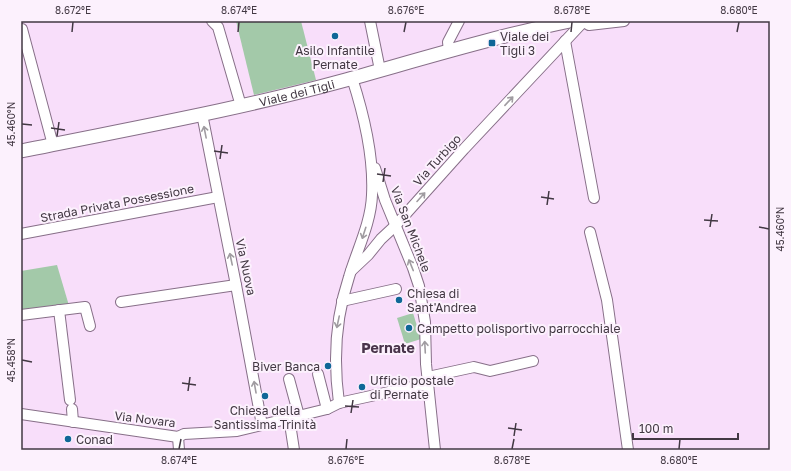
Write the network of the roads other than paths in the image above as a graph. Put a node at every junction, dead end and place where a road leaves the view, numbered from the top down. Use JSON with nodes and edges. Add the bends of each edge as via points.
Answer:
{"nodes":[{"id":1,"x":212,"y":21,"type":"edge"},
{"id":2,"x":370,"y":21,"type":"edge"},
{"id":3,"x":459,"y":21,"type":"edge"},
{"id":4,"x":570,"y":21,"type":"edge"},
{"id":5,"x":624,"y":21,"type":"edge"},
{"id":6,"x":584,"y":22,"type":"edge"},
{"id":7,"x":22,"y":29,"type":"dead end"},
{"id":8,"x":566,"y":41,"type":"junction"},
{"id":9,"x":449,"y":51,"type":"junction"},
{"id":10,"x":380,"y":70,"type":"junction"},
{"id":11,"x":352,"y":78,"type":"junction"},
{"id":12,"x":241,"y":106,"type":"junction"},
{"id":13,"x":202,"y":114,"type":"junction"},
{"id":14,"x":53,"y":145,"type":"junction"},
{"id":15,"x":21,"y":151,"type":"edge"},
{"id":16,"x":377,"y":193,"type":"junction"},
{"id":17,"x":218,"y":197,"type":"junction"},
{"id":18,"x":594,"y":198,"type":"dead end"},
{"id":19,"x":395,"y":226,"type":"junction"},
{"id":20,"x":590,"y":232,"type":"dead end"},
{"id":21,"x":21,"y":234,"type":"edge"},
{"id":22,"x":351,"y":271,"type":"junction"},
{"id":23,"x":236,"y":285,"type":"junction"},
{"id":24,"x":396,"y":289,"type":"dead end"},
{"id":25,"x":342,"y":301,"type":"junction"},
{"id":26,"x":121,"y":302,"type":"dead end"},
{"id":27,"x":59,"y":310,"type":"junction"},
{"id":28,"x":21,"y":315,"type":"edge"},
{"id":29,"x":90,"y":326,"type":"dead end"},
{"id":30,"x":533,"y":361,"type":"dead end"},
{"id":31,"x":318,"y":374,"type":"dead end"},
{"id":32,"x":289,"y":379,"type":"dead end"},
{"id":33,"x":428,"y":381,"type":"junction"},
{"id":34,"x":339,"y":403,"type":"junction"},
{"id":35,"x":327,"y":409,"type":"junction"},
{"id":36,"x":21,"y":414,"type":"edge"},
{"id":37,"x":294,"y":417,"type":"junction"},
{"id":38,"x":73,"y":422,"type":"junction"},
{"id":39,"x":262,"y":425,"type":"junction"},
{"id":40,"x":178,"y":437,"type":"junction"},
{"id":41,"x":179,"y":450,"type":"edge"},
{"id":42,"x":294,"y":450,"type":"edge"},
{"id":43,"x":436,"y":450,"type":"edge"},
{"id":44,"x":628,"y":450,"type":"edge"}],
"edges":[{"from":1,"to":12,"type":"street","via":[[218,27]]},
{"from":2,"to":10,"type":"street"},
{"from":3,"to":9,"type":"street","via":[[448,42]]},
{"from":4,"to":9,"type":"main road","name":"Viale dei Tigli"},
{"from":5,"to":6,"type":"street","via":[[589,25]]},
{"from":6,"to":8,"type":"street","name":"Via Turbigo"},
{"from":7,"to":14,"type":"street"},
{"from":8,"to":18,"type":"street"},
{"from":19,"to":8,"type":"street","name":"Via Turbigo","one_way":true},
{"from":9,"to":10,"type":"main road","name":"Viale dei Tigli"},
{"from":10,"to":11,"type":"main road","name":"Viale dei Tigli"},
{"from":11,"to":12,"type":"main road","name":"Viale dei Tigli"},
{"from":11,"to":16,"type":"street","via":[[365,124]]},
{"from":12,"to":13,"type":"main road","name":"Viale dei Tigli"},
{"from":13,"to":14,"type":"main road","name":"Viale dei Tigli"},
{"from":17,"to":13,"type":"street","name":"Via Nuova","one_way":true},
{"from":14,"to":15,"type":"main road","name":"Viale dei Tigli"},
{"from":16,"to":19,"type":"street","name":"Via San Michele"},
{"from":16,"to":22,"type":"street","one_way":true},
{"from":17,"to":21,"type":"street","name":"Strada Privata Possessione"},
{"from":23,"to":17,"type":"street","name":"Via Nuova","one_way":true},
{"from":19,"to":22,"type":"street","name":"Via Turbigo"},
{"from":33,"to":19,"type":"street","name":"Via San Michele","one_way":true,"via":[[425,322],[419,286]]},
{"from":20,"to":44,"type":"street","via":[[607,300]]},
{"from":22,"to":25,"type":"street","name":"Via Turbigo"},
{"from":23,"to":26,"type":"street"},
{"from":39,"to":23,"type":"street","name":"Via Nuova","one_way":true},
{"from":24,"to":25,"type":"street"},
{"from":25,"to":34,"type":"street","name":"Via Turbigo","one_way":true,"via":[[336,340]]},
{"from":27,"to":28,"type":"street"},
{"from":27,"to":29,"type":"street","via":[[85,307]]},
{"from":27,"to":38,"type":"street"},
{"from":30,"to":33,"type":"street","name":"Via Novara","via":[[490,371],[474,367]]},
{"from":31,"to":35,"type":"street"},
{"from":32,"to":37,"type":"street"},
{"from":33,"to":34,"type":"street","name":"Via Novara"},
{"from":33,"to":43,"type":"street","name":"Via San Michele"},
{"from":34,"to":35,"type":"street","name":"Via Novara"},
{"from":35,"to":37,"type":"street","name":"Via Novara"},
{"from":36,"to":38,"type":"street","name":"Via Novara"},
{"from":37,"to":39,"type":"street","name":"Via Novara"},
{"from":37,"to":42,"type":"street"},
{"from":38,"to":40,"type":"street","name":"Via Novara"},
{"from":39,"to":40,"type":"street","name":"Via Novara","via":[[237,430],[184,434]]},
{"from":40,"to":41,"type":"street"}]}
